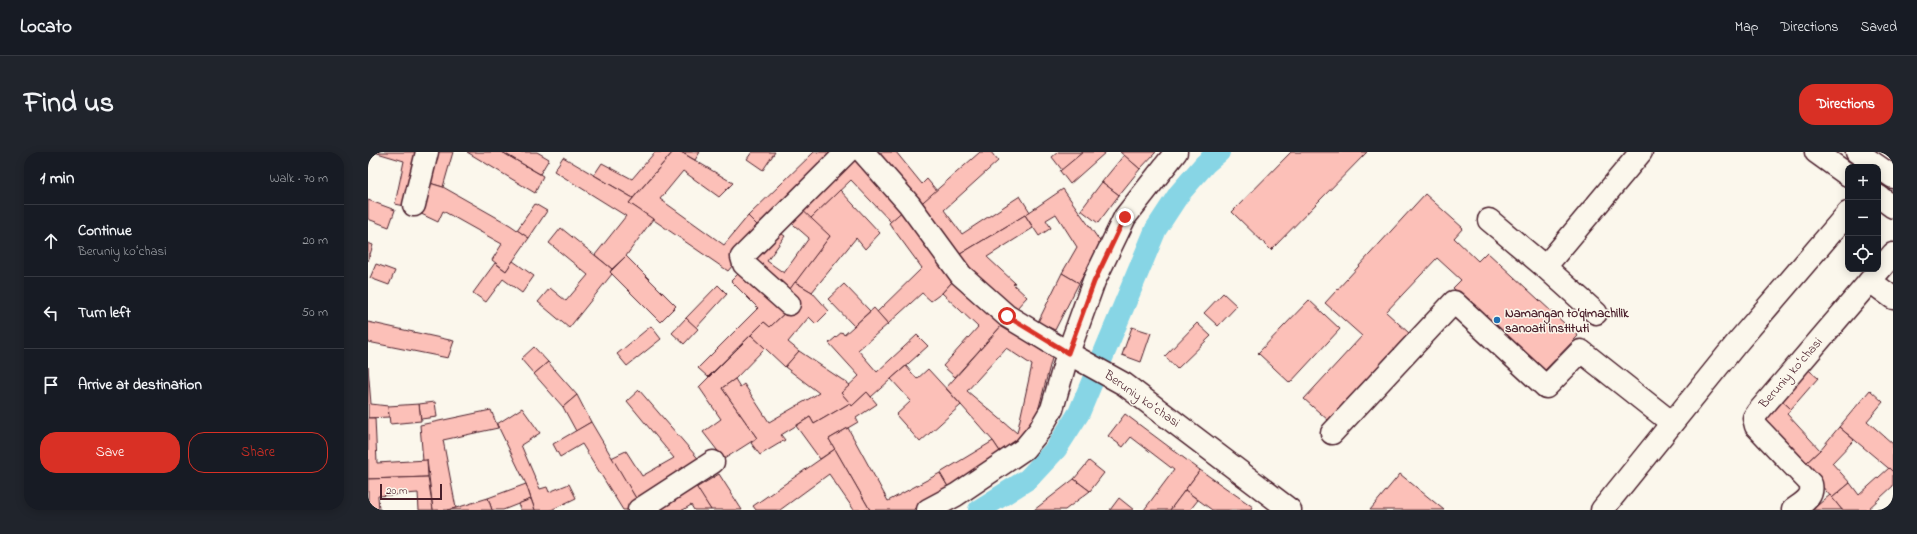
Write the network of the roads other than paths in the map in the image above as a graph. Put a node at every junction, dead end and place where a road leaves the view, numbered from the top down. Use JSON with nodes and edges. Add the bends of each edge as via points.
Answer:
{"nodes":[{"id":1,"x":426,"y":152,"type":"edge"},
{"id":2,"x":847,"y":152,"type":"edge"},
{"id":3,"x":863,"y":152,"type":"edge"},
{"id":4,"x":1176,"y":152,"type":"edge"},
{"id":5,"x":1641,"y":152,"type":"edge"},
{"id":6,"x":1816,"y":152,"type":"edge"},
{"id":7,"x":1857,"y":152,"type":"edge"},
{"id":8,"x":1845,"y":173,"type":"edge"},
{"id":9,"x":1893,"y":177,"type":"edge"},
{"id":10,"x":1881,"y":198,"type":"edge"},
{"id":11,"x":414,"y":205,"type":"dead end"},
{"id":12,"x":1893,"y":207,"type":"edge"},
{"id":13,"x":1845,"y":217,"type":"edge"},
{"id":14,"x":1489,"y":220,"type":"dead end"},
{"id":15,"x":1893,"y":254,"type":"edge"},
{"id":16,"x":1545,"y":267,"type":"junction"},
{"id":17,"x":1870,"y":281,"type":"junction"},
{"id":18,"x":1893,"y":298,"type":"edge"},
{"id":19,"x":788,"y":304,"type":"dead end"},
{"id":20,"x":1596,"y":313,"type":"dead end"},
{"id":21,"x":1076,"y":357,"type":"junction"},
{"id":22,"x":1672,"y":423,"type":"junction"},
{"id":23,"x":1332,"y":433,"type":"dead end"},
{"id":24,"x":713,"y":462,"type":"dead end"},
{"id":25,"x":639,"y":510,"type":"edge"},
{"id":26,"x":928,"y":510,"type":"edge"},
{"id":27,"x":1290,"y":510,"type":"edge"},
{"id":28,"x":1602,"y":510,"type":"edge"},
{"id":29,"x":1793,"y":510,"type":"edge"}],
"edges":[{"from":1,"to":11,"type":"main road"},
{"from":2,"to":19,"type":"main road","via":[[742,257],[744,264]]},
{"from":3,"to":21,"type":"main road","name":"Beruniy koʻchasi","via":[[909,204],[961,275],[1007,316]]},
{"from":4,"to":21,"type":"main road","via":[[1125,217],[1094,282]]},
{"from":5,"to":16,"type":"main road"},
{"from":6,"to":8,"type":"main road"},
{"from":7,"to":9,"type":"main road"},
{"from":10,"to":12,"type":"main road"},
{"from":13,"to":22,"type":"main road"},
{"from":14,"to":16,"type":"main road"},
{"from":15,"to":17,"type":"main road","name":"Beruniy koʻchasi"},
{"from":16,"to":20,"type":"main road"},
{"from":17,"to":18,"type":"main road"},
{"from":17,"to":29,"type":"main road","name":"Beruniy koʻchasi","via":[[1754,418],[1756,426],[1811,484],[1810,497]]},
{"from":21,"to":26,"type":"main road","via":[[1052,409],[1024,449],[956,495]]},
{"from":21,"to":27,"type":"main road","name":"Beruniy koʻchasi","via":[[1124,384]]},
{"from":22,"to":23,"type":"main road","via":[[1581,351],[1546,387],[1454,302]]},
{"from":22,"to":28,"type":"main road"},
{"from":24,"to":25,"type":"main road"}]}
